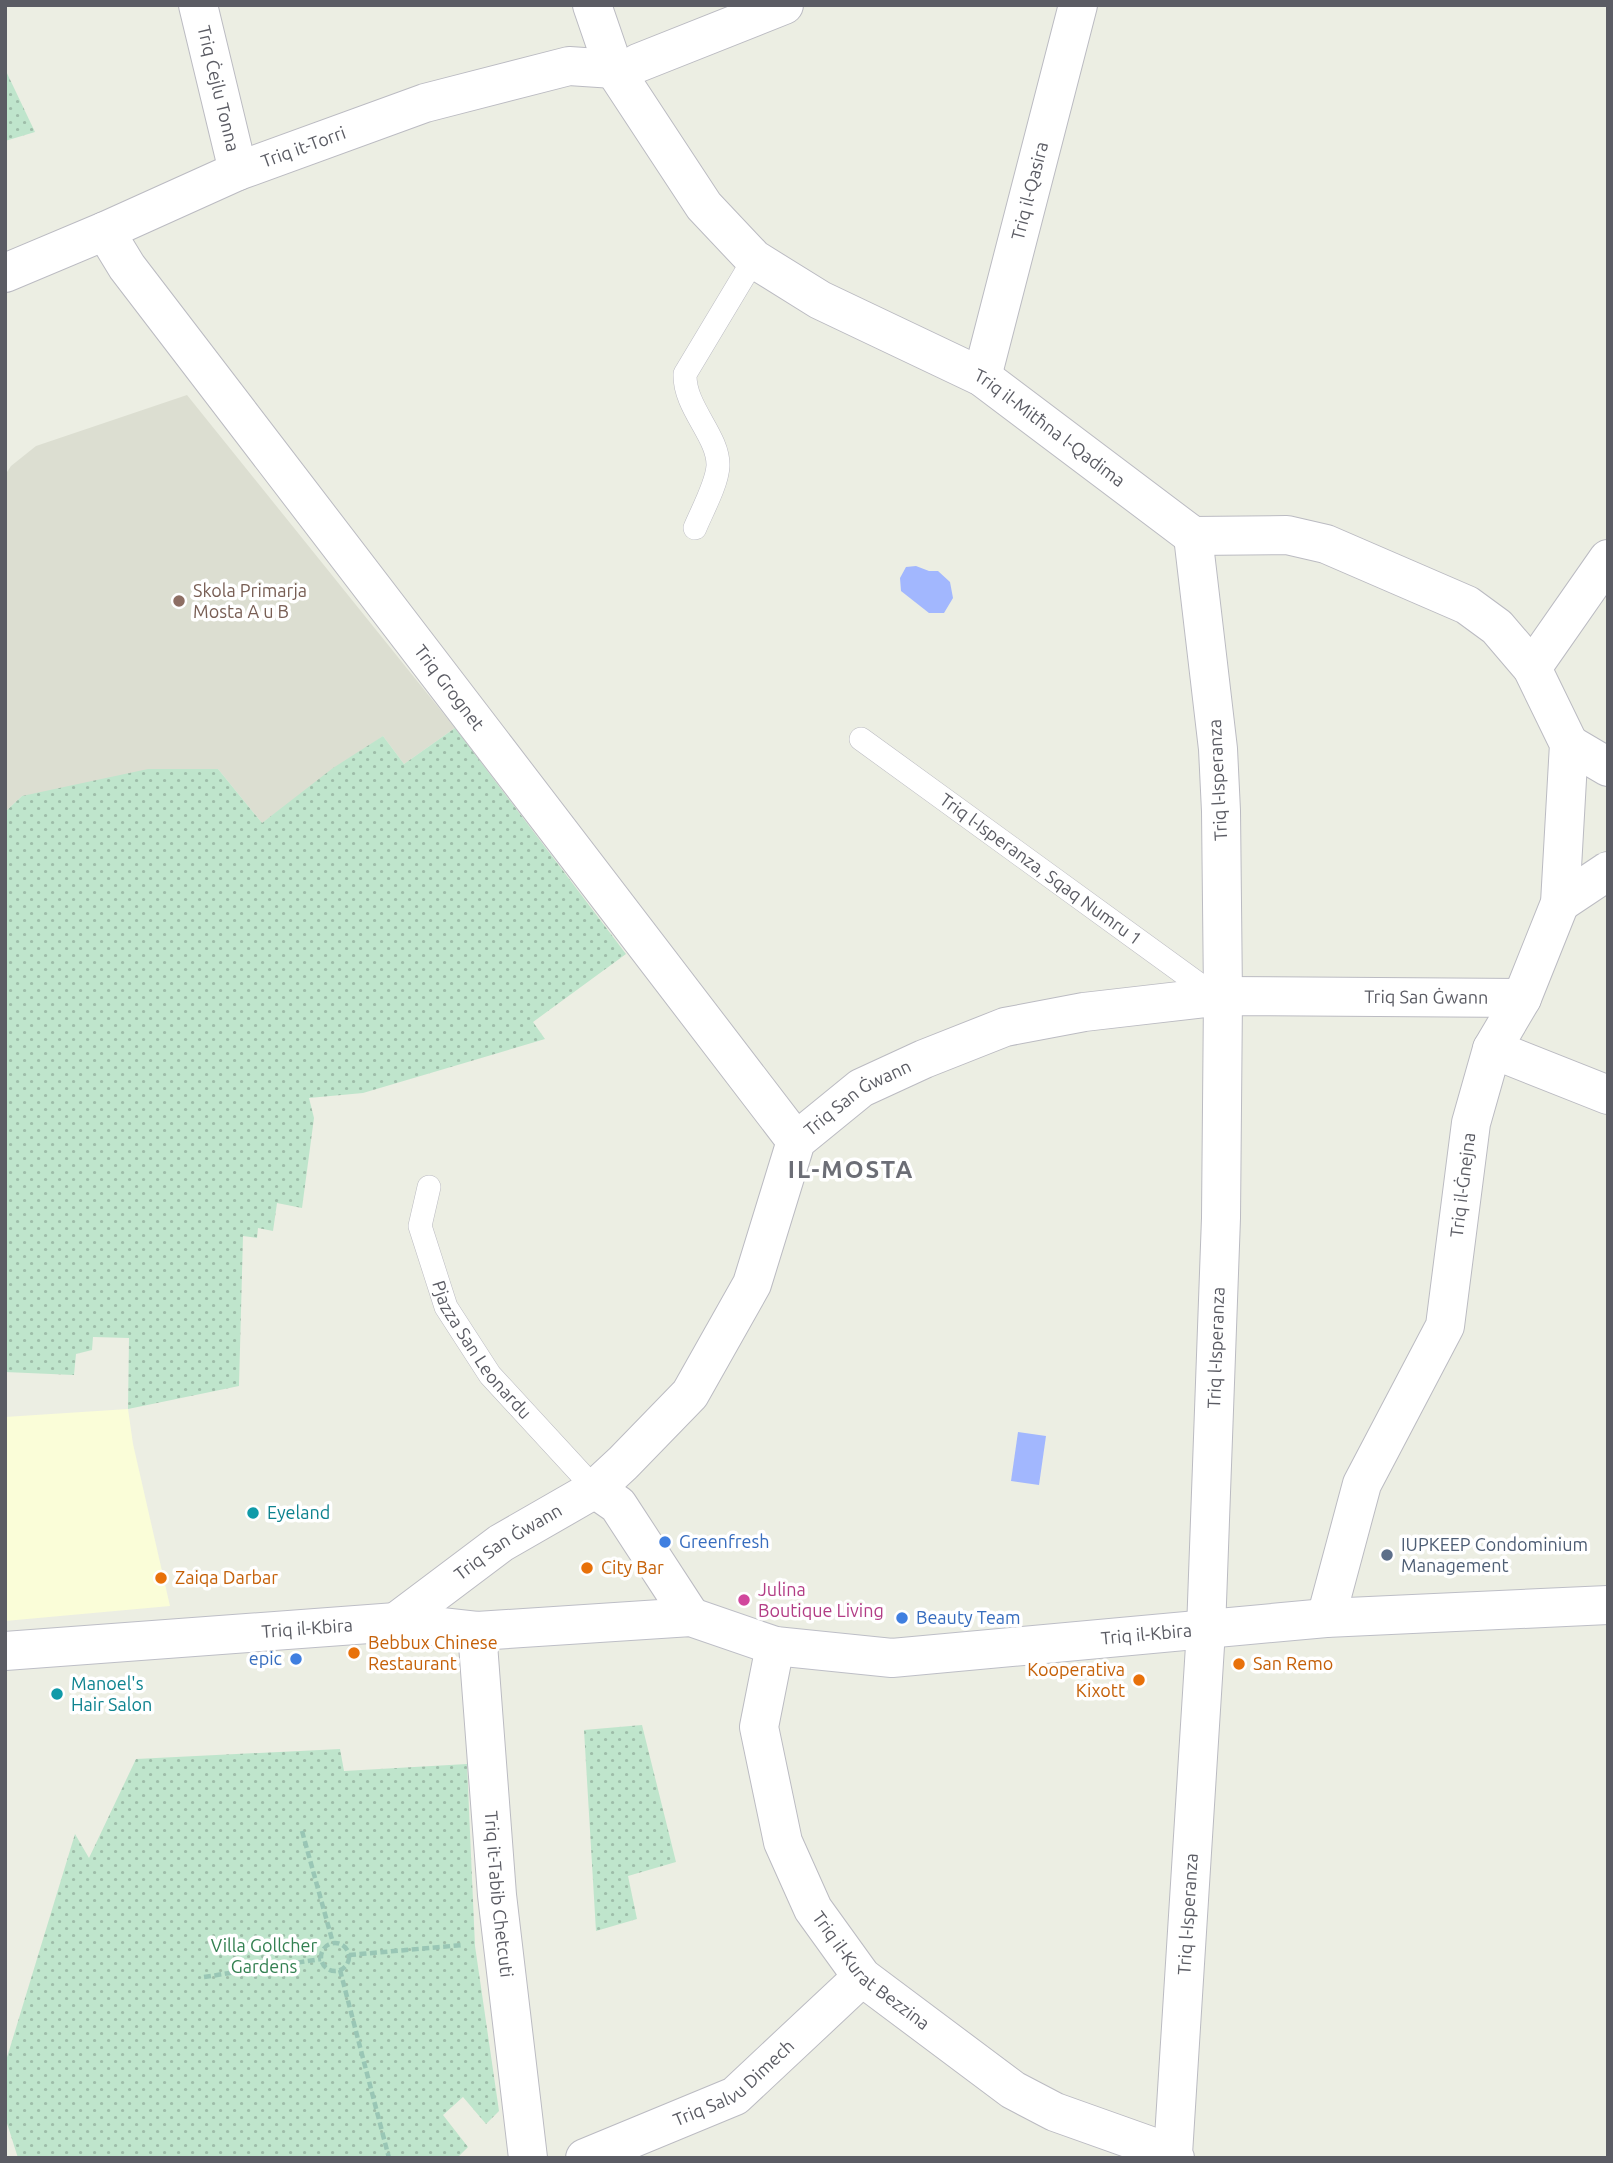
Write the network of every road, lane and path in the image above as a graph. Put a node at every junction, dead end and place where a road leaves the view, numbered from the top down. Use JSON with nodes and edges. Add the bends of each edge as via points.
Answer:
{"nodes":[{"id":1,"x":198,"y":5,"type":"edge"},
{"id":2,"x":592,"y":5,"type":"edge"},
{"id":3,"x":784,"y":5,"type":"edge"},
{"id":4,"x":1078,"y":5,"type":"edge"},
{"id":5,"x":626,"y":66,"type":"junction"},
{"id":6,"x":238,"y":171,"type":"junction"},
{"id":7,"x":105,"y":231,"type":"junction"},
{"id":8,"x":754,"y":259,"type":"junction"},
{"id":9,"x":5,"y":272,"type":"edge"},
{"id":10,"x":982,"y":377,"type":"junction"},
{"id":11,"x":695,"y":528,"type":"dead end"},
{"id":12,"x":1194,"y":536,"type":"junction"},
{"id":13,"x":1608,"y":559,"type":"edge"},
{"id":14,"x":1532,"y":668,"type":"junction"},
{"id":15,"x":862,"y":739,"type":"dead end"},
{"id":16,"x":1569,"y":744,"type":"junction"},
{"id":17,"x":1608,"y":767,"type":"edge"},
{"id":18,"x":1608,"y":871,"type":"edge"},
{"id":19,"x":1560,"y":903,"type":"junction"},
{"id":20,"x":1223,"y":996,"type":"junction"},
{"id":21,"x":1522,"y":998,"type":"junction"},
{"id":22,"x":1492,"y":1049,"type":"junction"},
{"id":23,"x":1608,"y":1095,"type":"edge"},
{"id":24,"x":796,"y":1141,"type":"junction"},
{"id":25,"x":429,"y":1187,"type":"dead end"},
{"id":26,"x":595,"y":1489,"type":"junction"},
{"id":27,"x":1608,"y":1605,"type":"edge"},
{"id":28,"x":691,"y":1617,"type":"junction"},
{"id":29,"x":1326,"y":1618,"type":"junction"},
{"id":30,"x":396,"y":1622,"type":"junction"},
{"id":31,"x":1206,"y":1630,"type":"junction"},
{"id":32,"x":477,"y":1631,"type":"junction"},
{"id":33,"x":775,"y":1646,"type":"junction"},
{"id":34,"x":5,"y":1651,"type":"edge"},
{"id":35,"x":302,"y":1831,"type":"dead end"},
{"id":36,"x":333,"y":1943,"type":"junction"},
{"id":37,"x":471,"y":1944,"type":"dead end"},
{"id":38,"x":349,"y":1955,"type":"junction"},
{"id":39,"x":321,"y":1959,"type":"junction"},
{"id":40,"x":340,"y":1970,"type":"junction"},
{"id":41,"x":204,"y":1977,"type":"dead end"},
{"id":42,"x":862,"y":1977,"type":"junction"},
{"id":43,"x":1172,"y":2157,"type":"edge"},
{"id":44,"x":389,"y":2158,"type":"edge"},
{"id":45,"x":528,"y":2158,"type":"edge"},
{"id":46,"x":585,"y":2158,"type":"edge"}],
"edges":[{"from":1,"to":6,"type":"street","name":"Triq Ċejlu Tonna"},
{"from":2,"to":5,"type":"street","name":"Triq il-Mitħna l-Qadima"},
{"from":3,"to":5,"type":"street","name":"Triq it-Torri"},
{"from":4,"to":10,"type":"street","name":"Triq il-Qasira"},
{"from":5,"to":6,"type":"street","name":"Triq it-Torri","via":[[569,66],[425,103]]},
{"from":5,"to":8,"type":"street","name":"Triq il-Mitħna l-Qadima","via":[[704,206]]},
{"from":6,"to":7,"type":"street","name":"Triq it-Torri"},
{"from":7,"to":9,"type":"street","name":"Triq it-Torri"},
{"from":7,"to":24,"type":"street","name":"Triq Grognet","via":[[127,267]]},
{"from":8,"to":10,"type":"street","name":"Triq il-Mitħna l-Qadima","via":[[820,300]]},
{"from":8,"to":11,"type":"lane","via":[[685,374],[688,395],[715,451],[718,468]]},
{"from":10,"to":12,"type":"street","name":"Triq il-Mitħna l-Qadima"},
{"from":12,"to":14,"type":"street","via":[[1287,535],[1325,544],[1467,605],[1497,626]]},
{"from":12,"to":20,"type":"street","name":"Triq l-Isperanza","via":[[1218,749]]},
{"from":13,"to":14,"type":"street"},
{"from":14,"to":16,"type":"street"},
{"from":15,"to":20,"type":"lane","name":"Triq l-Isperanza, Sqaq Numru 1","via":[[1204,988]]},
{"from":16,"to":17,"type":"street"},
{"from":16,"to":19,"type":"street","name":"Triq il-Ġnejna"},
{"from":18,"to":19,"type":"street"},
{"from":19,"to":21,"type":"street","name":"Triq il-Ġnejna"},
{"from":20,"to":21,"type":"street","name":"Triq San Ġwann"},
{"from":20,"to":24,"type":"street","name":"Triq San Ġwann","via":[[1084,1012],[1005,1027],[861,1088]]},
{"from":20,"to":31,"type":"street","name":"Triq l-Isperanza","via":[[1221,1218]]},
{"from":21,"to":22,"type":"street","name":"Triq il-Ġnejna"},
{"from":22,"to":23,"type":"street"},
{"from":22,"to":29,"type":"street","name":"Triq il-Ġnejna","via":[[1471,1123],[1445,1326],[1362,1484]]},
{"from":24,"to":26,"type":"street","name":"Triq San Ġwann","via":[[752,1284],[690,1394]]},
{"from":25,"to":26,"type":"lane","name":"Pjazza San Leonardu","via":[[420,1226],[446,1307],[490,1376]]},
{"from":26,"to":28,"type":"street","via":[[618,1505]]},
{"from":26,"to":30,"type":"street","name":"Triq San Ġwann","via":[[501,1543]]},
{"from":27,"to":29,"type":"street","name":"Triq il-Kbira"},
{"from":28,"to":32,"type":"street","name":"Triq il-Kbira"},
{"from":28,"to":33,"type":"street","name":"Triq il-Kbira"},
{"from":29,"to":31,"type":"street","name":"Triq il-Kbira"},
{"from":30,"to":32,"type":"street","name":"Triq il-Kbira"},
{"from":30,"to":34,"type":"street","name":"Triq il-Kbira"},
{"from":31,"to":33,"type":"street","name":"Triq il-Kbira","via":[[892,1658]]},
{"from":31,"to":43,"type":"street","name":"Triq l-Isperanza"},
{"from":32,"to":45,"type":"street","name":"Triq it-Tabib Chetcuti","via":[[497,1895]]},
{"from":33,"to":42,"type":"street","name":"Triq il-Kurat Bezzina","via":[[759,1727],[783,1842],[813,1909]]},
{"from":35,"to":36,"type":"path"},
{"from":36,"to":38,"type":"path","via":[[344,1946]]},
{"from":36,"to":39,"type":"path","via":[[323,1949]]},
{"from":37,"to":38,"type":"path"},
{"from":38,"to":40,"type":"path"},
{"from":39,"to":40,"type":"path","via":[[327,1969]]},
{"from":39,"to":41,"type":"path"},
{"from":40,"to":44,"type":"path"},
{"from":42,"to":43,"type":"street","name":"Triq il-Kurat Bezzina","via":[[1013,2090],[1055,2112]]},
{"from":42,"to":46,"type":"street","name":"Triq Salvu Dimech","via":[[735,2096]]}]}
